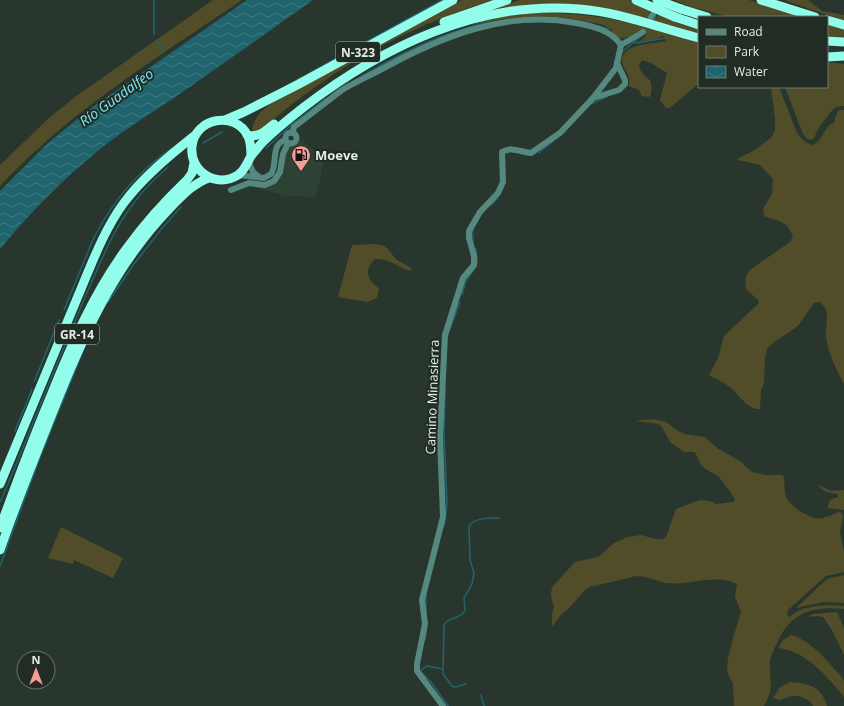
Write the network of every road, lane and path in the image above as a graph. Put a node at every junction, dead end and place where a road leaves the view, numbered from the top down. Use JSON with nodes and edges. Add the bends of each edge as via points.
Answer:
{"nodes":[{"id":1,"x":453,"y":0,"type":"edge"},
{"id":2,"x":507,"y":0,"type":"edge"},
{"id":3,"x":636,"y":0,"type":"edge"},
{"id":4,"x":657,"y":0,"type":"edge"},
{"id":5,"x":662,"y":0,"type":"edge"},
{"id":6,"x":762,"y":0,"type":"edge"},
{"id":7,"x":704,"y":16,"type":"edge"},
{"id":8,"x":812,"y":16,"type":"edge"},
{"id":9,"x":651,"y":17,"type":"dead end"},
{"id":10,"x":828,"y":20,"type":"edge"},
{"id":11,"x":698,"y":25,"type":"edge"},
{"id":12,"x":844,"y":25,"type":"edge"},
{"id":13,"x":642,"y":32,"type":"dead end"},
{"id":14,"x":698,"y":38,"type":"edge"},
{"id":15,"x":828,"y":41,"type":"edge"},
{"id":16,"x":844,"y":42,"type":"edge"},
{"id":17,"x":620,"y":45,"type":"junction"},
{"id":18,"x":828,"y":54,"type":"edge"},
{"id":19,"x":844,"y":56,"type":"edge"},
{"id":20,"x":828,"y":57,"type":"edge"},
{"id":21,"x":617,"y":63,"type":"junction"},
{"id":22,"x":593,"y":98,"type":"junction"},
{"id":23,"x":262,"y":103,"type":"junction"},
{"id":24,"x":224,"y":120,"type":"junction"},
{"id":25,"x":244,"y":131,"type":"junction"},
{"id":26,"x":292,"y":133,"type":"junction"},
{"id":27,"x":194,"y":136,"type":"junction"},
{"id":28,"x":287,"y":142,"type":"junction"},
{"id":29,"x":174,"y":154,"type":"junction"},
{"id":30,"x":193,"y":159,"type":"junction"},
{"id":31,"x":250,"y":160,"type":"junction"},
{"id":32,"x":238,"y":175,"type":"junction"},
{"id":33,"x":209,"y":178,"type":"junction"},
{"id":34,"x":260,"y":178,"type":"junction"},
{"id":35,"x":230,"y":190,"type":"dead end"},
{"id":36,"x":0,"y":484,"type":"edge"},
{"id":37,"x":0,"y":528,"type":"edge"},
{"id":38,"x":0,"y":550,"type":"edge"},
{"id":39,"x":443,"y":706,"type":"edge"}],
"edges":[{"from":1,"to":23,"type":"highway","number":"N-323"},
{"from":2,"to":25,"type":"highway","via":[[440,24],[364,61],[322,87],[262,134],[256,136]]},
{"from":3,"to":11,"type":"highway","bridge":true},
{"from":4,"to":7,"type":"highway","bridge":true},
{"from":5,"to":9,"type":"street"},
{"from":6,"to":8,"type":"highway"},
{"from":10,"to":12,"type":"highway"},
{"from":13,"to":17,"type":"street"},
{"from":14,"to":31,"type":"highway","via":[[634,20],[580,9],[528,9],[474,18],[414,41],[355,72],[278,128]]},
{"from":15,"to":16,"type":"highway"},
{"from":17,"to":21,"type":"street","name":"Camino Minasierra"},
{"from":17,"to":26,"type":"street","via":[[617,39],[601,29],[547,19],[502,22],[476,28],[450,36],[398,60],[343,90],[294,127]]},
{"from":18,"to":19,"type":"highway"},
{"from":19,"to":20,"type":"highway"},
{"from":21,"to":22,"type":"street","name":"Camino Minasierra","via":[[616,68]]},
{"from":21,"to":22,"type":"street","via":[[625,84],[619,90]]},
{"from":22,"to":39,"type":"street","name":"Camino Minasierra","via":[[560,133],[531,154],[516,150],[502,152],[503,182],[498,193],[480,212],[469,231],[474,265],[463,278],[445,335],[440,437],[443,517],[423,594],[425,624],[417,664],[417,671]]},
{"from":23,"to":24,"type":"highway","number":"N-323"},
{"from":23,"to":25,"type":"highway","number":"N-323","via":[[244,117]]},
{"from":24,"to":25,"type":"highway","via":[[234,123]]},
{"from":24,"to":27,"type":"highway","via":[[208,123]]},
{"from":25,"to":31,"type":"highway","via":[[251,144]]},
{"from":26,"to":28,"type":"street","via":[[287,134]]},
{"from":26,"to":28,"type":"street","via":[[296,140],[292,144]]},
{"from":27,"to":29,"type":"highway"},
{"from":27,"to":30,"type":"highway"},
{"from":28,"to":34,"type":"street","via":[[283,140],[278,144],[275,166],[271,174]]},
{"from":28,"to":35,"type":"street","via":[[280,172],[274,181],[264,185],[249,183]]},
{"from":29,"to":30,"type":"highway","via":[[182,151]]},
{"from":29,"to":36,"type":"highway","via":[[138,186],[124,203],[101,242]]},
{"from":30,"to":33,"type":"highway","via":[[201,172]]},
{"from":30,"to":37,"type":"highway","number":"GR-14","via":[[192,173],[148,220],[127,248],[83,320],[28,452]]},
{"from":31,"to":32,"type":"highway"},
{"from":31,"to":34,"type":"street","via":[[253,172]]},
{"from":32,"to":33,"type":"highway","via":[[229,179]]},
{"from":32,"to":34,"type":"street"},
{"from":33,"to":38,"type":"highway","number":"GR-14","via":[[197,182],[162,216],[134,251],[103,298],[58,397]]}]}
